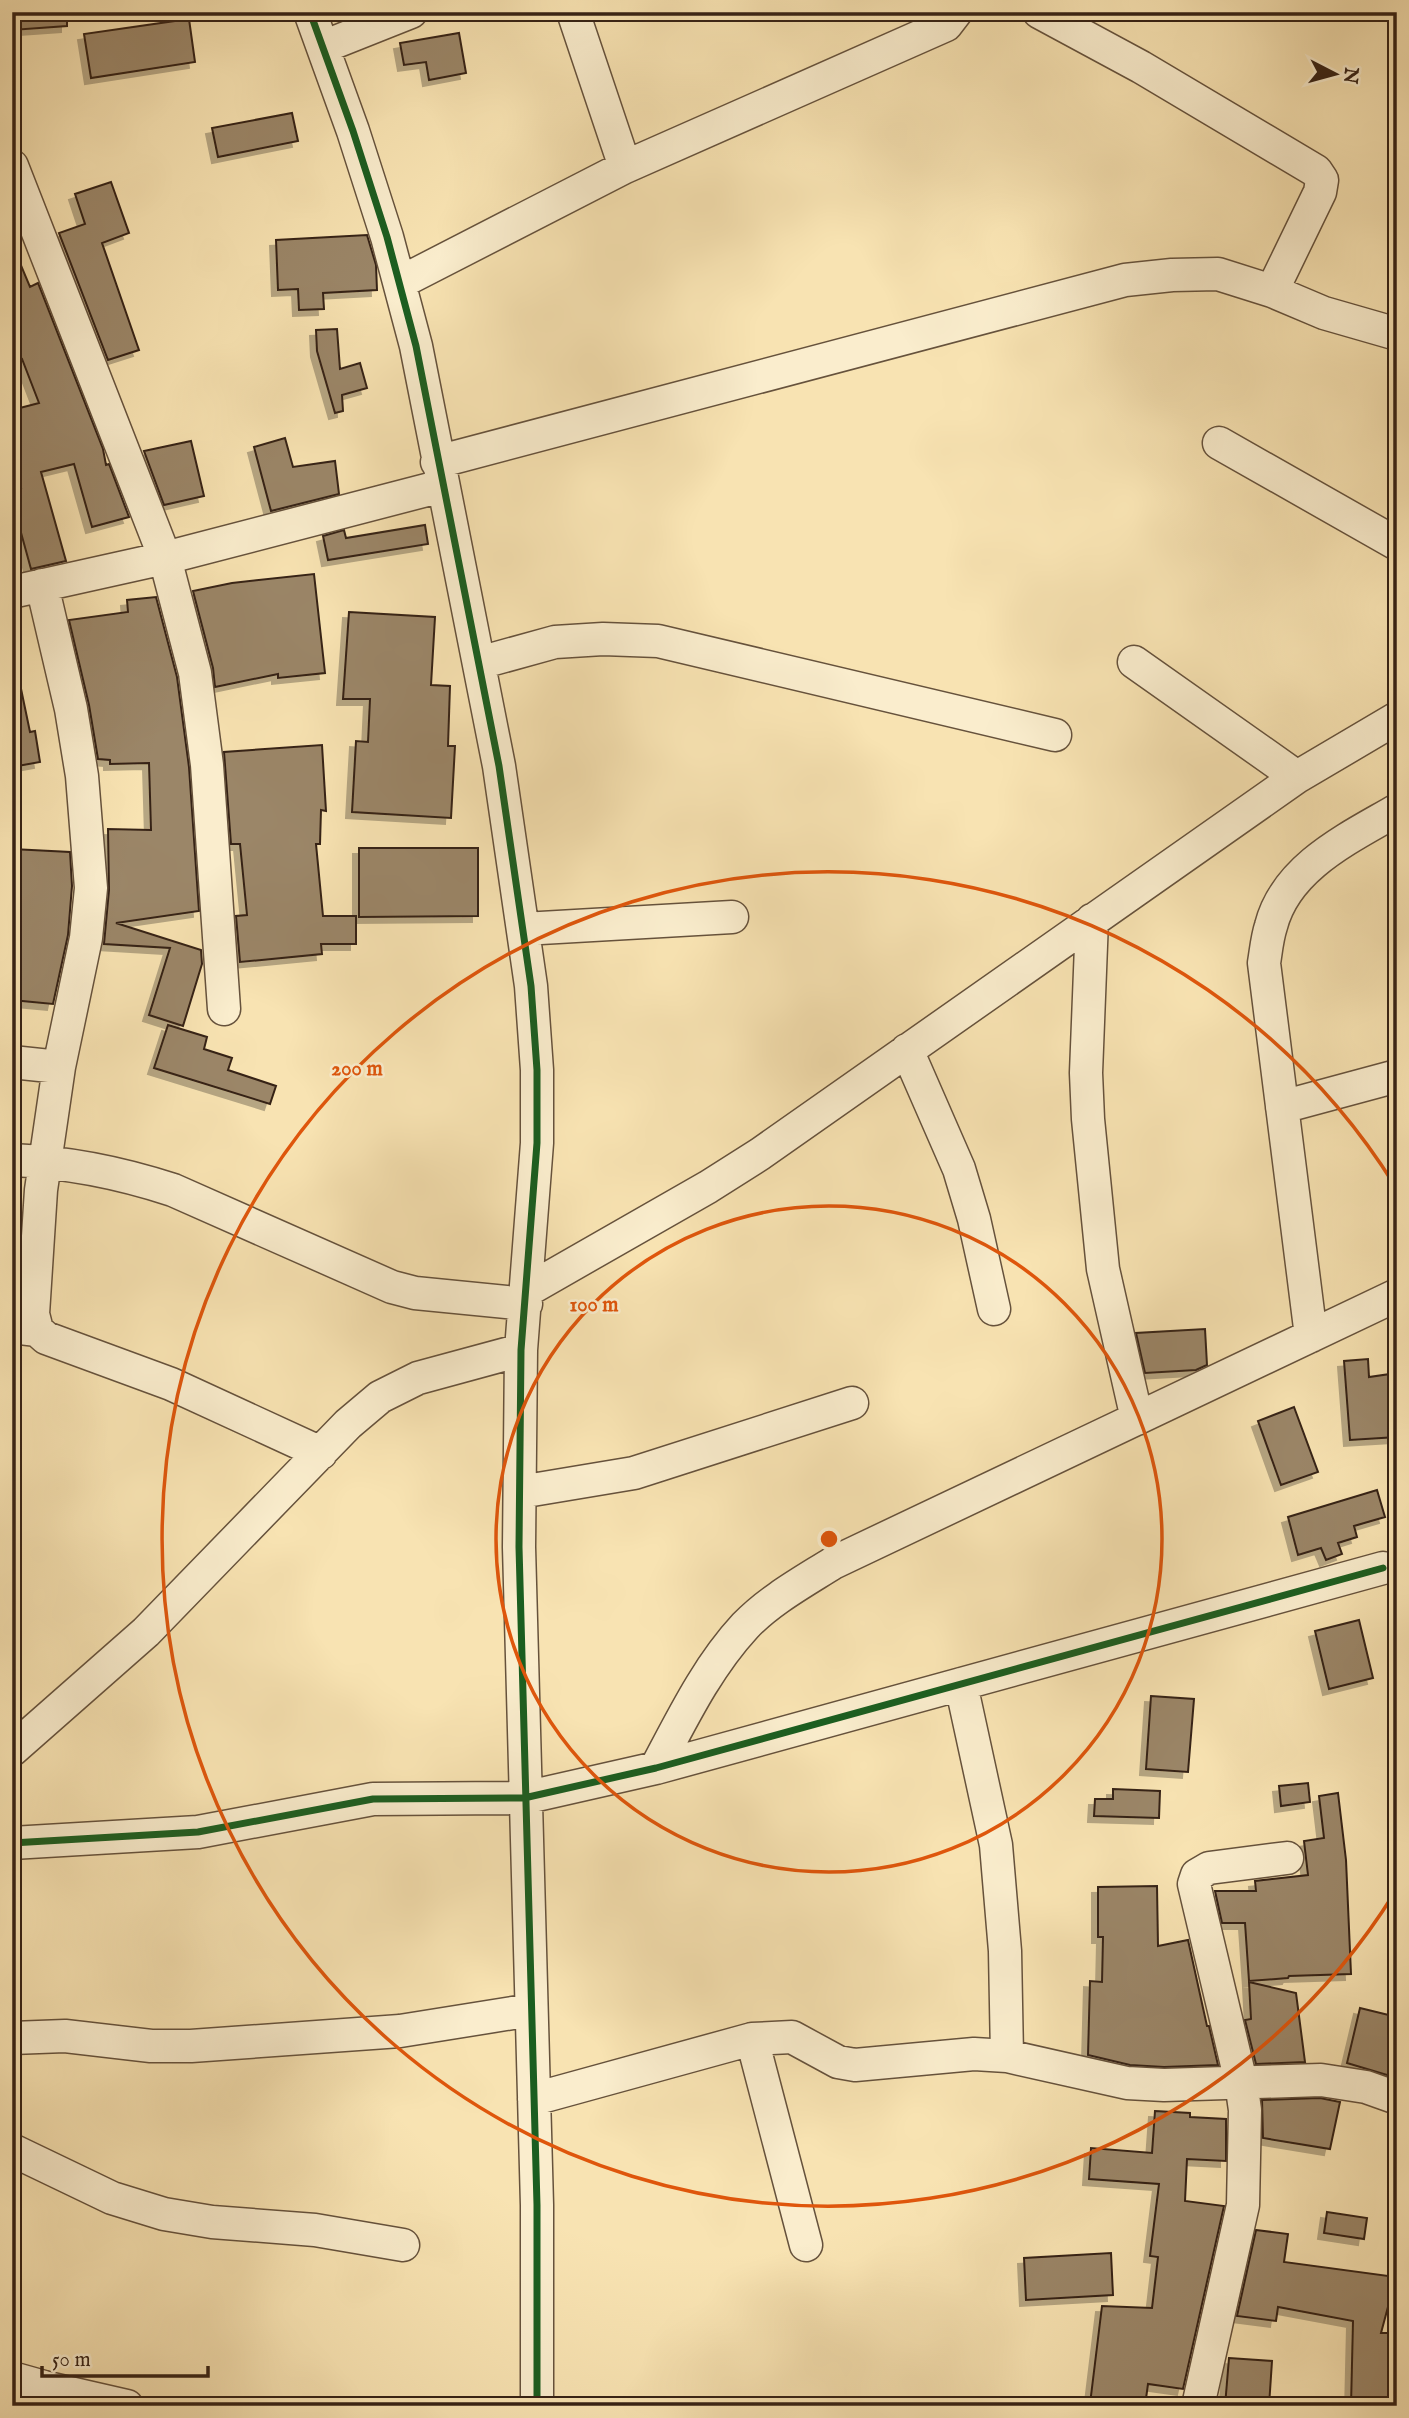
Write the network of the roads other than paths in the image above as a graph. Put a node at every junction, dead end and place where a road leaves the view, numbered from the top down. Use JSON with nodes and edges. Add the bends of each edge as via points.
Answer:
{"nodes":[{"id":1,"x":310,"y":12,"type":"edge"},
{"id":2,"x":411,"y":12,"type":"edge"},
{"id":3,"x":573,"y":12,"type":"edge"},
{"id":4,"x":956,"y":12,"type":"edge"},
{"id":5,"x":1039,"y":12,"type":"edge"},
{"id":6,"x":913,"y":25,"type":"edge"},
{"id":7,"x":323,"y":47,"type":"junction"},
{"id":8,"x":12,"y":166,"type":"edge"},
{"id":9,"x":625,"y":167,"type":"junction"},
{"id":10,"x":401,"y":282,"type":"junction"},
{"id":11,"x":1272,"y":291,"type":"junction"},
{"id":12,"x":1397,"y":334,"type":"edge"},
{"id":13,"x":1219,"y":443,"type":"dead end"},
{"id":14,"x":440,"y":474,"type":"junction"},
{"id":15,"x":1397,"y":544,"type":"edge"},
{"id":16,"x":165,"y":558,"type":"junction"},
{"id":17,"x":22,"y":583,"type":"edge"},
{"id":18,"x":1133,"y":662,"type":"dead end"},
{"id":19,"x":479,"y":663,"type":"junction"},
{"id":20,"x":1397,"y":718,"type":"edge"},
{"id":21,"x":1055,"y":735,"type":"dead end"},
{"id":22,"x":1297,"y":777,"type":"junction"},
{"id":23,"x":1395,"y":817,"type":"edge"},
{"id":24,"x":732,"y":917,"type":"dead end"},
{"id":25,"x":1091,"y":920,"type":"junction"},
{"id":26,"x":523,"y":929,"type":"junction"},
{"id":27,"x":224,"y":1009,"type":"dead end"},
{"id":28,"x":907,"y":1050,"type":"junction"},
{"id":29,"x":12,"y":1062,"type":"edge"},
{"id":30,"x":59,"y":1067,"type":"junction"},
{"id":31,"x":1397,"y":1076,"type":"edge"},
{"id":32,"x":1282,"y":1107,"type":"junction"},
{"id":33,"x":12,"y":1160,"type":"edge"},
{"id":34,"x":45,"y":1161,"type":"junction"},
{"id":35,"x":1397,"y":1295,"type":"edge"},
{"id":36,"x":526,"y":1297,"type":"junction"},
{"id":37,"x":994,"y":1309,"type":"dead end"},
{"id":38,"x":25,"y":1328,"type":"edge"},
{"id":39,"x":1311,"y":1336,"type":"junction"},
{"id":40,"x":521,"y":1350,"type":"junction"},
{"id":41,"x":852,"y":1403,"type":"dead end"},
{"id":42,"x":1137,"y":1419,"type":"junction"},
{"id":43,"x":321,"y":1453,"type":"junction"},
{"id":44,"x":520,"y":1492,"type":"junction"},
{"id":45,"x":1383,"y":1568,"type":"dead end"},
{"id":46,"x":961,"y":1684,"type":"junction"},
{"id":47,"x":12,"y":1750,"type":"edge"},
{"id":48,"x":656,"y":1768,"type":"junction"},
{"id":49,"x":524,"y":1798,"type":"junction"},
{"id":50,"x":12,"y":1843,"type":"edge"},
{"id":51,"x":1287,"y":1858,"type":"dead end"},
{"id":52,"x":531,"y":2010,"type":"junction"},
{"id":53,"x":12,"y":2038,"type":"edge"},
{"id":54,"x":751,"y":2039,"type":"junction"},
{"id":55,"x":1007,"y":2056,"type":"junction"},
{"id":56,"x":1241,"y":2082,"type":"junction"},
{"id":57,"x":1397,"y":2098,"type":"edge"},
{"id":58,"x":534,"y":2099,"type":"junction"},
{"id":59,"x":12,"y":2150,"type":"edge"},
{"id":60,"x":403,"y":2245,"type":"dead end"},
{"id":61,"x":806,"y":2245,"type":"dead end"},
{"id":62,"x":12,"y":2378,"type":"edge"},
{"id":63,"x":127,"y":2406,"type":"edge"},
{"id":64,"x":537,"y":2406,"type":"edge"},
{"id":65,"x":1198,"y":2406,"type":"edge"}],
"edges":[{"from":1,"to":7,"type":"street"},
{"from":2,"to":7,"type":"street"},
{"from":3,"to":9,"type":"street"},
{"from":4,"to":6,"type":"street","via":[[946,24]]},
{"from":5,"to":11,"type":"street","via":[[1316,171],[1322,180],[1321,192]]},
{"from":6,"to":9,"type":"street"},
{"from":7,"to":10,"type":"street"},
{"from":8,"to":16,"type":"street"},
{"from":9,"to":10,"type":"street"},
{"from":10,"to":14,"type":"street"},
{"from":11,"to":12,"type":"street","via":[[1324,313]]},
{"from":11,"to":14,"type":"street","via":[[1218,274],[1125,280]]},
{"from":13,"to":15,"type":"street"},
{"from":14,"to":16,"type":"street"},
{"from":14,"to":19,"type":"street"},
{"from":16,"to":17,"type":"street"},
{"from":16,"to":27,"type":"street","via":[[197,686]]},
{"from":17,"to":30,"type":"street","via":[[71,709],[91,888],[86,938]]},
{"from":18,"to":22,"type":"street"},
{"from":19,"to":21,"type":"street","via":[[555,642],[658,641]]},
{"from":19,"to":26,"type":"street"},
{"from":20,"to":22,"type":"street"},
{"from":22,"to":25,"type":"street"},
{"from":23,"to":32,"type":"street","via":[[1321,856],[1288,889],[1271,923],[1264,963]]},
{"from":24,"to":26,"type":"street"},
{"from":25,"to":28,"type":"street"},
{"from":25,"to":42,"type":"street","via":[[1086,1073],[1090,1133],[1103,1269]]},
{"from":26,"to":36,"type":"street","via":[[537,1070],[537,1143]]},
{"from":28,"to":36,"type":"street","via":[[760,1154]]},
{"from":28,"to":37,"type":"street","via":[[959,1169]]},
{"from":29,"to":30,"type":"street"},
{"from":30,"to":34,"type":"street"},
{"from":31,"to":32,"type":"street"},
{"from":32,"to":39,"type":"street"},
{"from":33,"to":34,"type":"street"},
{"from":34,"to":36,"type":"street","via":[[173,1190],[392,1287],[415,1293]]},
{"from":34,"to":38,"type":"street","via":[[33,1314]]},
{"from":35,"to":39,"type":"street"},
{"from":36,"to":40,"type":"street"},
{"from":38,"to":43,"type":"street","via":[[171,1384]]},
{"from":39,"to":42,"type":"street"},
{"from":40,"to":43,"type":"street","via":[[418,1378],[380,1397]]},
{"from":40,"to":44,"type":"street"},
{"from":41,"to":44,"type":"street","via":[[634,1473]]},
{"from":42,"to":48,"type":"street","via":[[834,1563],[782,1595],[746,1626],[702,1682]]},
{"from":43,"to":47,"type":"street","via":[[146,1632]]},
{"from":44,"to":49,"type":"street"},
{"from":45,"to":46,"type":"street"},
{"from":46,"to":48,"type":"street"},
{"from":46,"to":55,"type":"street","via":[[996,1845],[1005,1940]]},
{"from":48,"to":49,"type":"street"},
{"from":49,"to":50,"type":"street","via":[[373,1799],[198,1832]]},
{"from":49,"to":52,"type":"street"},
{"from":51,"to":56,"type":"street","via":[[1209,1868],[1197,1875],[1194,1884]]},
{"from":52,"to":53,"type":"street","via":[[400,2031],[191,2046],[65,2036]]},
{"from":52,"to":58,"type":"street"},
{"from":54,"to":55,"type":"street","via":[[792,2037],[838,2062],[855,2065],[974,2054]]},
{"from":54,"to":58,"type":"street"},
{"from":54,"to":61,"type":"street"},
{"from":55,"to":56,"type":"street","via":[[1127,2083]]},
{"from":56,"to":57,"type":"street","via":[[1321,2080],[1366,2087]]},
{"from":56,"to":65,"type":"street","via":[[1244,2204]]},
{"from":58,"to":64,"type":"street"},
{"from":59,"to":60,"type":"street","via":[[112,2198],[164,2214],[315,2230]]},
{"from":62,"to":63,"type":"street"}]}
